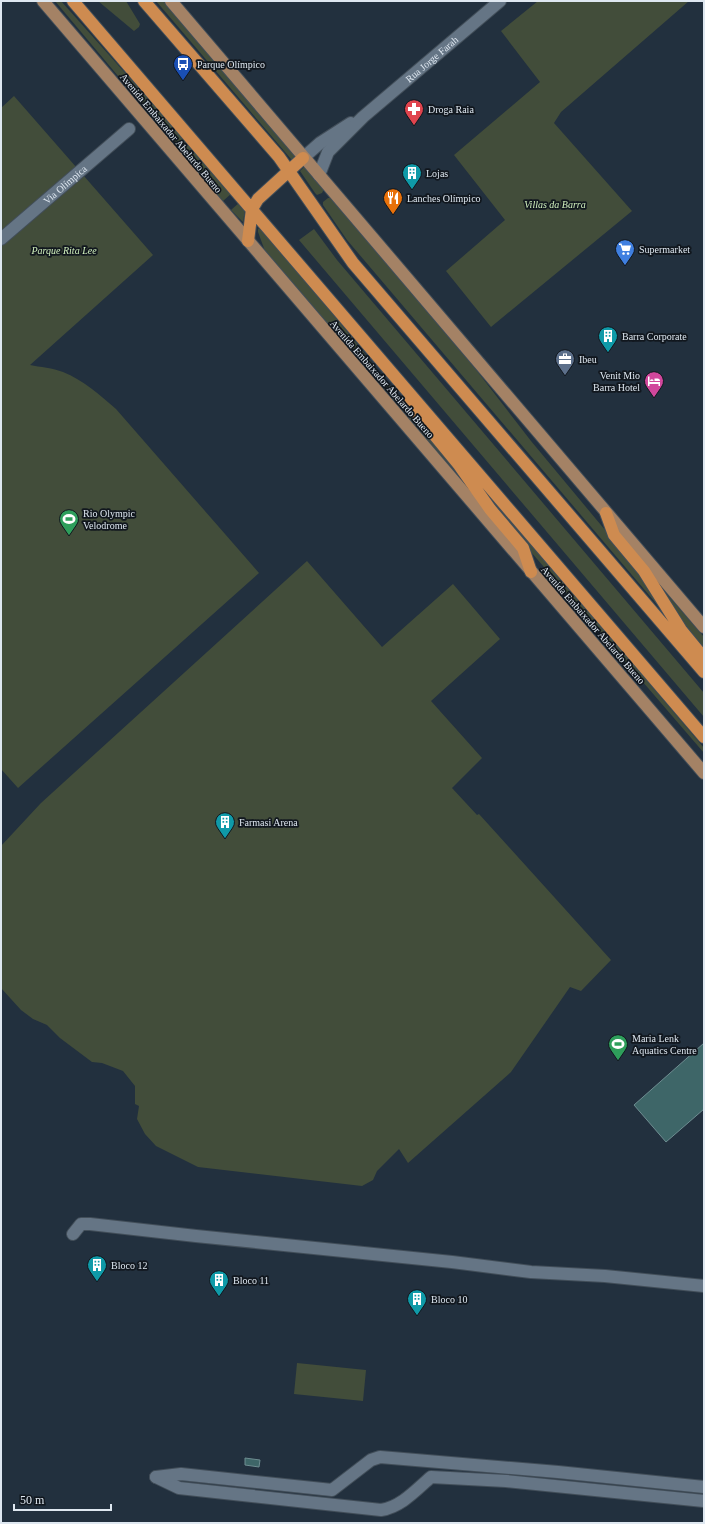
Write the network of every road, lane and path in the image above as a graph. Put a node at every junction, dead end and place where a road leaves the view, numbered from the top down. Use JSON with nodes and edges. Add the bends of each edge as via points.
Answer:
{"nodes":[{"id":1,"x":43,"y":1,"type":"edge"},
{"id":2,"x":66,"y":1,"type":"edge"},
{"id":3,"x":73,"y":1,"type":"edge"},
{"id":4,"x":144,"y":1,"type":"edge"},
{"id":5,"x":171,"y":1,"type":"edge"},
{"id":6,"x":500,"y":1,"type":"edge"},
{"id":7,"x":84,"y":13,"type":"junction"},
{"id":8,"x":362,"y":117,"type":"junction"},
{"id":9,"x":129,"y":129,"type":"dead end"},
{"id":10,"x":303,"y":158,"type":"junction"},
{"id":11,"x":289,"y":170,"type":"junction"},
{"id":12,"x":319,"y":175,"type":"junction"},
{"id":13,"x":252,"y":209,"type":"junction"},
{"id":14,"x":1,"y":239,"type":"edge"},
{"id":15,"x":248,"y":241,"type":"junction"},
{"id":16,"x":378,"y":357,"type":"junction"},
{"id":17,"x":606,"y":513,"type":"junction"},
{"id":18,"x":531,"y":572,"type":"junction"},
{"id":19,"x":704,"y":627,"type":"edge"},
{"id":20,"x":704,"y":658,"type":"edge"},
{"id":21,"x":704,"y":672,"type":"edge"},
{"id":22,"x":704,"y":737,"type":"edge"},
{"id":23,"x":704,"y":773,"type":"edge"},
{"id":24,"x":73,"y":1234,"type":"dead end"},
{"id":25,"x":704,"y":1286,"type":"edge"},
{"id":26,"x":428,"y":1462,"type":"junction"},
{"id":27,"x":431,"y":1477,"type":"junction"},
{"id":28,"x":625,"y":1479,"type":"junction"},
{"id":29,"x":704,"y":1487,"type":"edge"},
{"id":30,"x":332,"y":1490,"type":"junction"},
{"id":31,"x":623,"y":1493,"type":"junction"},
{"id":32,"x":704,"y":1501,"type":"edge"},
{"id":33,"x":332,"y":1504,"type":"junction"}],
"edges":[{"from":1,"to":15,"type":"main road","name":"Avenida Embaixador Abelardo Bueno"},
{"from":2,"to":7,"type":"highway","via":[[76,11]]},
{"from":3,"to":7,"type":"highway","name":"Avenida Embaixador Abelardo Bueno"},
{"from":4,"to":11,"type":"highway"},
{"from":5,"to":10,"type":"main road"},
{"from":6,"to":8,"type":"street","name":"Rua Jorge Farah"},
{"from":7,"to":13,"type":"highway","name":"Avenida Embaixador Abelardo Bueno"},
{"from":8,"to":10,"type":"street","name":"Rua Jorge Farah","via":[[330,136]]},
{"from":8,"to":12,"type":"street","name":"Rua Jorge Farah","via":[[328,152]]},
{"from":9,"to":14,"type":"street","name":"Via Olímpica"},
{"from":10,"to":11,"type":"highway"},
{"from":10,"to":12,"type":"main road"},
{"from":11,"to":13,"type":"highway","via":[[265,190]]},
{"from":11,"to":21,"type":"highway","via":[[352,263]]},
{"from":12,"to":17,"type":"main road"},
{"from":13,"to":15,"type":"highway"},
{"from":13,"to":16,"type":"highway","name":"Avenida Embaixador Abelardo Bueno"},
{"from":15,"to":18,"type":"main road","name":"Avenida Embaixador Abelardo Bueno"},
{"from":16,"to":18,"type":"highway","via":[[397,390],[463,469],[490,509],[522,548]]},
{"from":16,"to":22,"type":"highway","name":"Avenida Embaixador Abelardo Bueno"},
{"from":17,"to":19,"type":"main road"},
{"from":17,"to":20,"type":"highway","via":[[614,535],[644,571],[681,630]]},
{"from":18,"to":23,"type":"main road","name":"Avenida Embaixador Abelardo Bueno"},
{"from":24,"to":25,"type":"street","via":[[81,1224],[90,1224],[531,1272]]},
{"from":26,"to":27,"type":"street","via":[[422,1469]]},
{"from":26,"to":28,"type":"street"},
{"from":26,"to":30,"type":"street","via":[[376,1458]]},
{"from":27,"to":31,"type":"street","via":[[506,1481]]},
{"from":27,"to":33,"type":"street","via":[[391,1508],[381,1510]]},
{"from":28,"to":29,"type":"street"},
{"from":28,"to":31,"type":"street"},
{"from":30,"to":33,"type":"street"},
{"from":30,"to":33,"type":"street","via":[[181,1474],[156,1478],[179,1488]]},
{"from":31,"to":32,"type":"street"}]}
